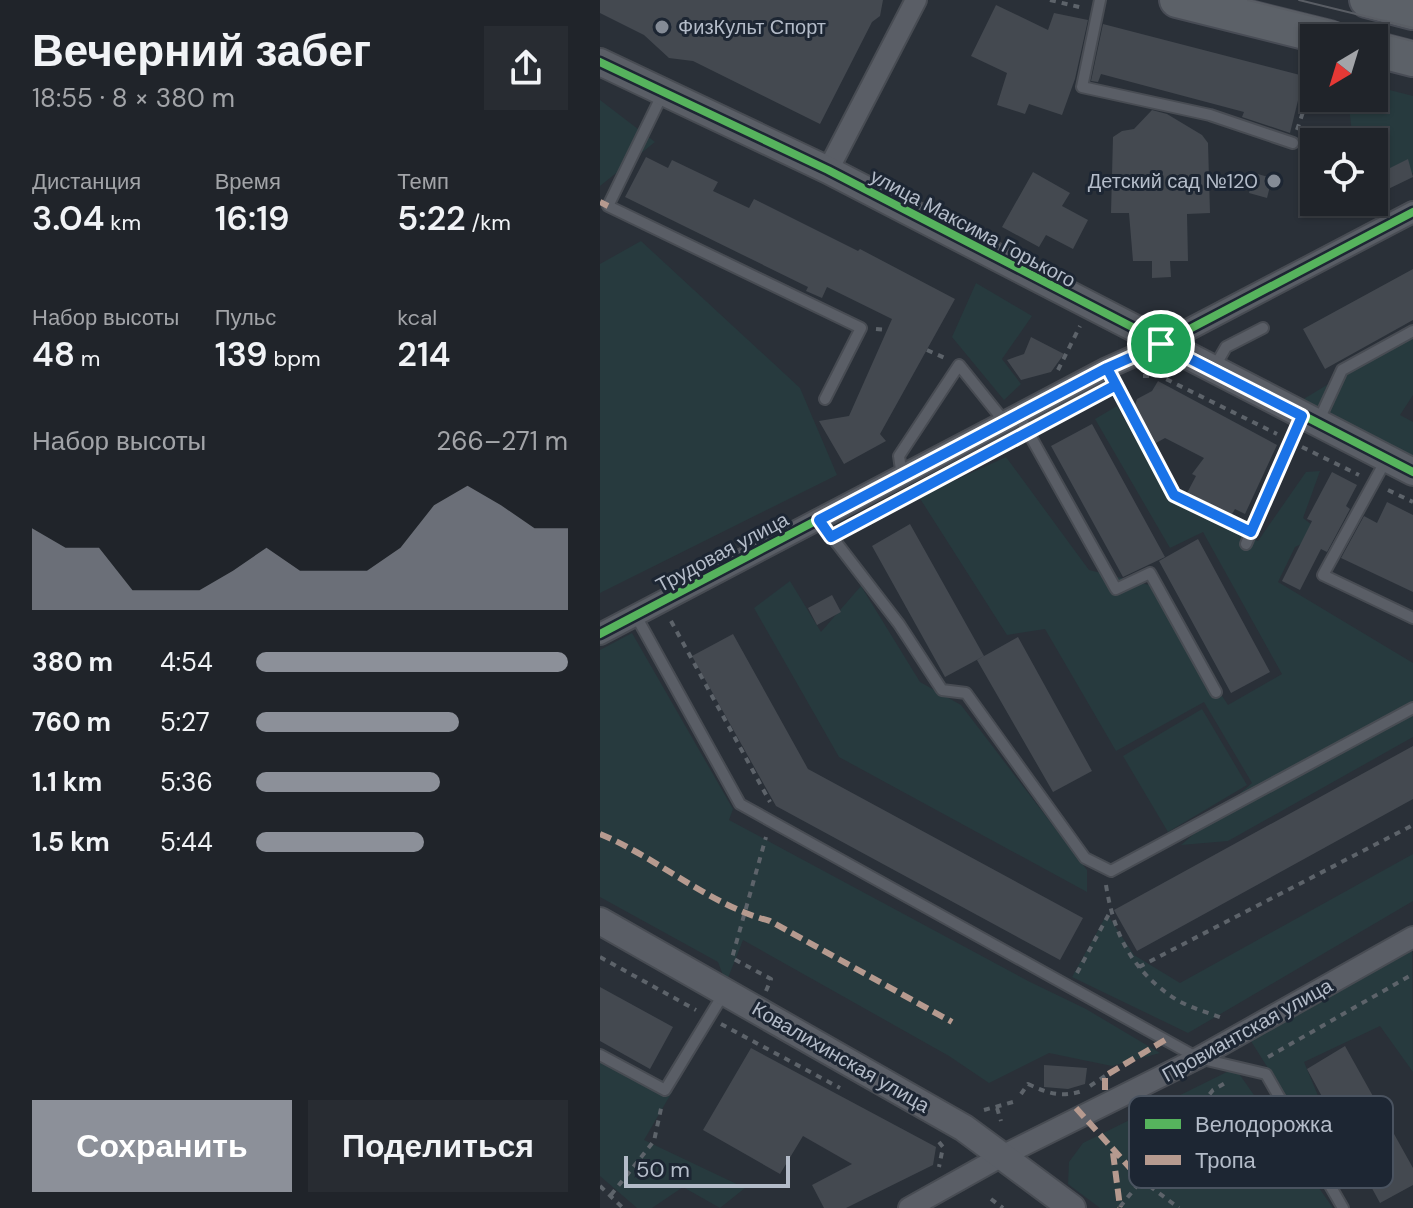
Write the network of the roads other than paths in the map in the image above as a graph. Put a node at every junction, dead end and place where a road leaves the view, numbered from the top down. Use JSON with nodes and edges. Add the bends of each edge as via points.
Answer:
{"nodes":[{"id":1,"x":916,"y":0,"type":"edge"},
{"id":2,"x":1177,"y":0,"type":"edge"},
{"id":3,"x":1367,"y":0,"type":"edge"},
{"id":4,"x":1099,"y":6,"type":"edge"},
{"id":5,"x":1413,"y":12,"type":"edge"},
{"id":6,"x":1300,"y":31,"type":"edge"},
{"id":7,"x":1388,"y":53,"type":"edge"},
{"id":8,"x":1413,"y":59,"type":"edge"},
{"id":9,"x":600,"y":62,"type":"edge"},
{"id":10,"x":664,"y":91,"type":"junction"},
{"id":11,"x":1293,"y":143,"type":"road end"},
{"id":12,"x":828,"y":170,"type":"junction"},
{"id":13,"x":1413,"y":212,"type":"edge"},
{"id":14,"x":1263,"y":328,"type":"dead end"},
{"id":15,"x":1413,"y":331,"type":"edge"},
{"id":16,"x":1160,"y":356,"type":"junction"},
{"id":17,"x":1213,"y":370,"type":"junction"},
{"id":18,"x":1111,"y":377,"type":"junction"},
{"id":19,"x":825,"y":399,"type":"dead end"},
{"id":20,"x":1011,"y":418,"type":"junction"},
{"id":21,"x":1310,"y":420,"type":"junction"},
{"id":22,"x":1387,"y":459,"type":"junction"},
{"id":23,"x":1413,"y":472,"type":"edge"},
{"id":24,"x":902,"y":476,"type":"junction"},
{"id":25,"x":819,"y":520,"type":"junction"},
{"id":26,"x":1251,"y":532,"type":"junction"},
{"id":27,"x":1246,"y":544,"type":"dead end"},
{"id":28,"x":636,"y":616,"type":"junction"},
{"id":29,"x":1413,"y":618,"type":"edge"},
{"id":30,"x":600,"y":634,"type":"edge"},
{"id":31,"x":1216,"y":692,"type":"dead end"},
{"id":32,"x":1413,"y":708,"type":"edge"},
{"id":33,"x":600,"y":921,"type":"edge"},
{"id":34,"x":1413,"y":937,"type":"edge"},
{"id":35,"x":725,"y":991,"type":"junction"},
{"id":36,"x":600,"y":1055,"type":"edge"},
{"id":37,"x":1198,"y":1058,"type":"junction"},
{"id":38,"x":1279,"y":1096,"type":"edge"},
{"id":39,"x":1002,"y":1156,"type":"junction"},
{"id":40,"x":1332,"y":1188,"type":"edge"},
{"id":41,"x":909,"y":1208,"type":"edge"},
{"id":42,"x":1072,"y":1208,"type":"edge"},
{"id":43,"x":1343,"y":1208,"type":"edge"}],
"edges":[{"from":1,"to":12,"type":"street"},
{"from":2,"to":6,"type":"main road"},
{"from":3,"to":5,"type":"main road"},
{"from":4,"to":11,"type":"lane","via":[[1082,87],[1210,115]]},
{"from":7,"to":8,"type":"main road"},
{"from":9,"to":10,"type":"street","name":"улица Максима Горького"},
{"from":10,"to":12,"type":"street","name":"улица Максима Горького"},
{"from":10,"to":19,"type":"lane","via":[[608,206],[861,328]]},
{"from":12,"to":16,"type":"street","name":"улица Максима Горького"},
{"from":13,"to":16,"type":"street","name":"Трудовая улица"},
{"from":14,"to":17,"type":"lane","via":[[1226,347]]},
{"from":15,"to":21,"type":"lane","via":[[1342,370]]},
{"from":16,"to":17,"type":"street","name":"улица Максима Горького"},
{"from":16,"to":18,"type":"street","name":"Трудовая улица"},
{"from":17,"to":21,"type":"street","name":"улица Максима Горького"},
{"from":18,"to":20,"type":"street","name":"Трудовая улица"},
{"from":18,"to":26,"type":"lane","via":[[1174,495]]},
{"from":20,"to":24,"type":"street","name":"Трудовая улица"},
{"from":20,"to":24,"type":"lane","via":[[959,365],[899,456]]},
{"from":20,"to":31,"type":"lane","via":[[1116,589],[1150,573]]},
{"from":21,"to":22,"type":"street","name":"улица Максима Горького"},
{"from":21,"to":26,"type":"lane","via":[[1291,441]]},
{"from":22,"to":23,"type":"street","name":"улица Максима Горького"},
{"from":22,"to":29,"type":"lane","via":[[1323,575]]},
{"from":24,"to":25,"type":"street","name":"Трудовая улица"},
{"from":25,"to":28,"type":"street","name":"Трудовая улица"},
{"from":25,"to":32,"type":"lane","via":[[942,690],[966,693],[1085,858],[1111,871]]},
{"from":26,"to":27,"type":"lane"},
{"from":28,"to":30,"type":"street","name":"Трудовая улица"},
{"from":28,"to":37,"type":"lane","via":[[740,804]]},
{"from":33,"to":35,"type":"street","name":"Ковалихинская улица"},
{"from":34,"to":37,"type":"street","name":"Провиантская улица"},
{"from":35,"to":36,"type":"lane","via":[[665,1090]]},
{"from":35,"to":39,"type":"street","name":"Ковалихинская улица","via":[[964,1128]]},
{"from":37,"to":38,"type":"lane","via":[[1266,1074]]},
{"from":37,"to":39,"type":"street","name":"Провиантская улица"},
{"from":39,"to":41,"type":"street","name":"Провиантская улица"},
{"from":39,"to":42,"type":"street","name":"Ковалихинская улица"},
{"from":40,"to":43,"type":"lane"}]}
